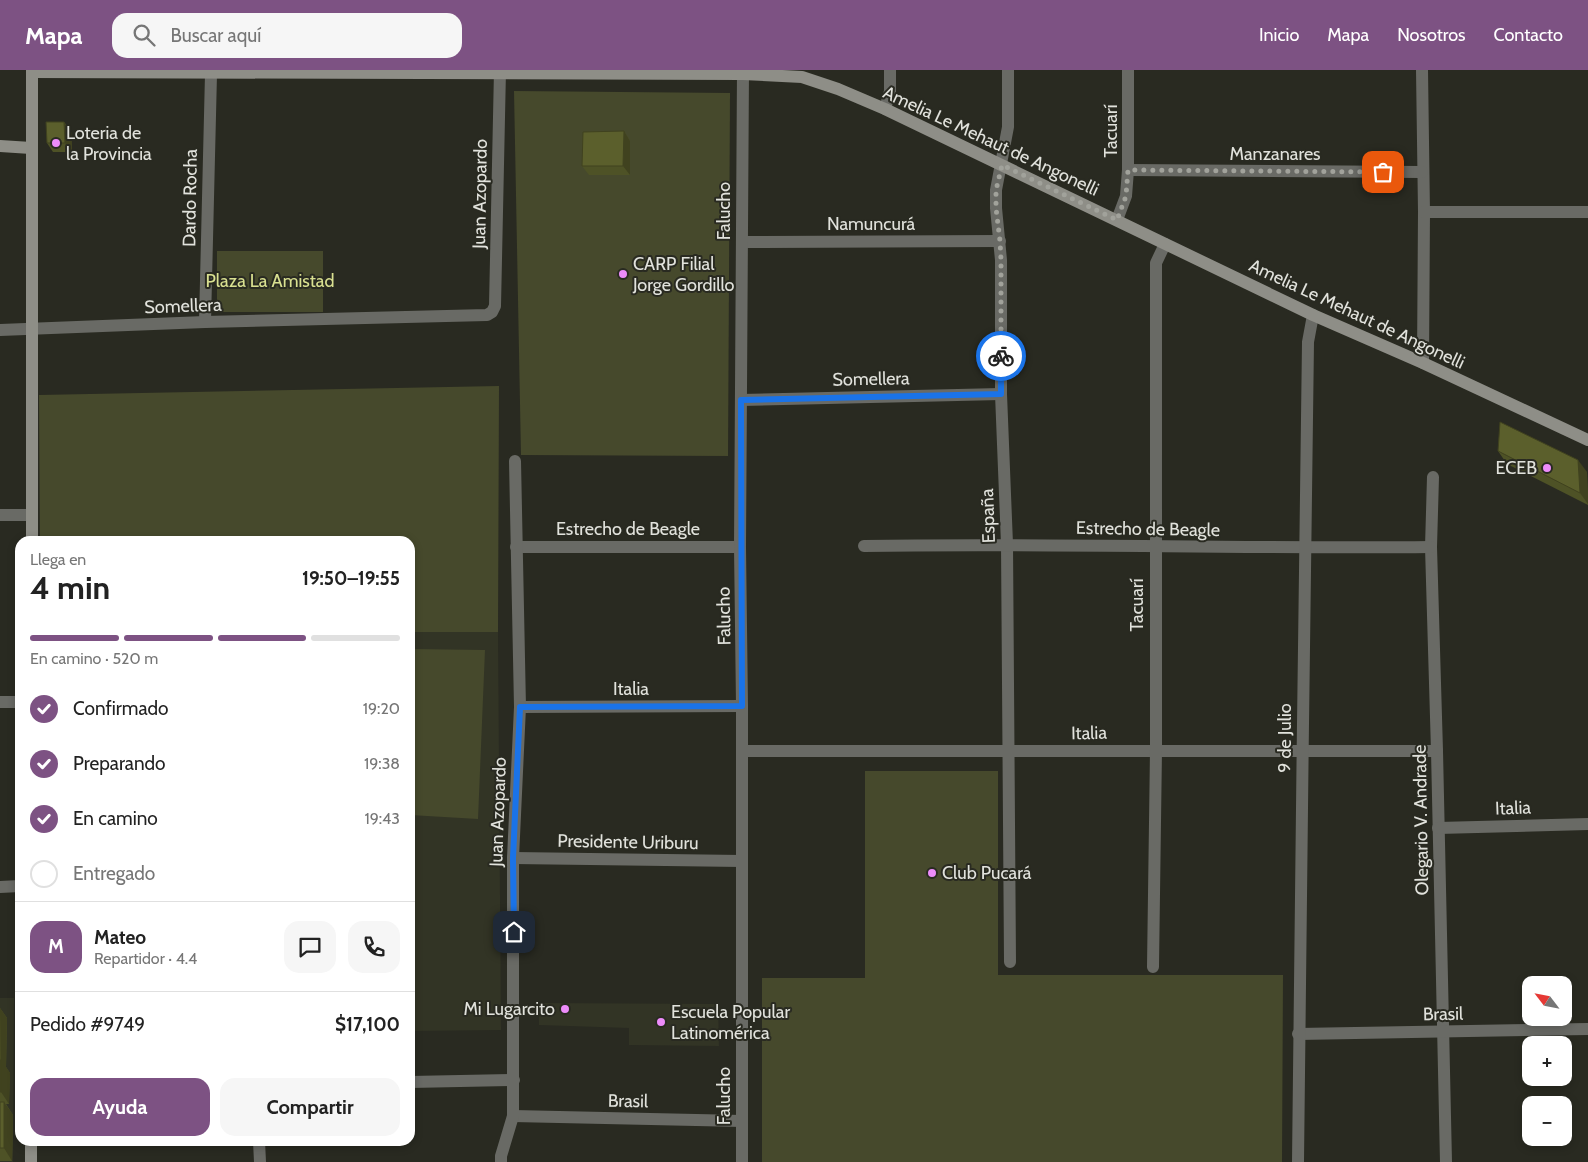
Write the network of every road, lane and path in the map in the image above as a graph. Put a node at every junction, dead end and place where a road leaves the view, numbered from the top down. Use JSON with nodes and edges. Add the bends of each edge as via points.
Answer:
{"nodes":[{"id":1,"x":890,"y":70,"type":"edge"},
{"id":2,"x":1008,"y":70,"type":"edge"},
{"id":3,"x":1128,"y":70,"type":"edge"},
{"id":4,"x":1422,"y":70,"type":"edge"},
{"id":5,"x":32,"y":71,"type":"edge"},
{"id":6,"x":266,"y":72,"type":"edge"},
{"id":7,"x":500,"y":72,"type":"edge"},
{"id":8,"x":743,"y":72,"type":"edge"},
{"id":9,"x":211,"y":74,"type":"junction"},
{"id":10,"x":885,"y":110,"type":"junction"},
{"id":11,"x":0,"y":146,"type":"edge"},
{"id":12,"x":31,"y":148,"type":"junction"},
{"id":13,"x":1002,"y":165,"type":"junction"},
{"id":14,"x":1128,"y":170,"type":"junction"},
{"id":15,"x":1422,"y":172,"type":"junction"},
{"id":16,"x":1424,"y":212,"type":"junction"},
{"id":17,"x":1588,"y":212,"type":"edge"},
{"id":18,"x":1117,"y":220,"type":"junction"},
{"id":19,"x":1000,"y":241,"type":"junction"},
{"id":20,"x":742,"y":242,"type":"junction"},
{"id":21,"x":1165,"y":244,"type":"junction"},
{"id":22,"x":487,"y":315,"type":"joint"},
{"id":23,"x":1313,"y":315,"type":"junction"},
{"id":24,"x":205,"y":322,"type":"junction"},
{"id":25,"x":0,"y":330,"type":"edge"},
{"id":26,"x":33,"y":330,"type":"junction"},
{"id":27,"x":1423,"y":364,"type":"junction"},
{"id":28,"x":1001,"y":394,"type":"junction"},
{"id":29,"x":741,"y":400,"type":"junction"},
{"id":30,"x":1588,"y":440,"type":"edge"},
{"id":31,"x":515,"y":461,"type":"dead end"},
{"id":32,"x":1433,"y":477,"type":"dead end"},
{"id":33,"x":0,"y":515,"type":"edge"},
{"id":34,"x":32,"y":515,"type":"junction"},
{"id":35,"x":32,"y":536,"type":"edge"},
{"id":36,"x":1007,"y":544,"type":"junction"},
{"id":37,"x":864,"y":546,"type":"dead end"},
{"id":38,"x":1431,"y":546,"type":"junction"},
{"id":39,"x":516,"y":547,"type":"junction"},
{"id":40,"x":740,"y":547,"type":"junction"},
{"id":41,"x":1155,"y":547,"type":"junction"},
{"id":42,"x":1306,"y":548,"type":"junction"},
{"id":43,"x":0,"y":702,"type":"edge"},
{"id":44,"x":15,"y":702,"type":"edge"},
{"id":45,"x":742,"y":706,"type":"junction"},
{"id":46,"x":520,"y":707,"type":"junction"},
{"id":47,"x":1156,"y":750,"type":"junction"},
{"id":48,"x":1303,"y":750,"type":"junction"},
{"id":49,"x":742,"y":751,"type":"junction"},
{"id":50,"x":1437,"y":751,"type":"junction"},
{"id":51,"x":1009,"y":752,"type":"junction"},
{"id":52,"x":1588,"y":824,"type":"edge"},
{"id":53,"x":1438,"y":828,"type":"junction"},
{"id":54,"x":513,"y":858,"type":"junction"},
{"id":55,"x":742,"y":861,"type":"junction"},
{"id":56,"x":15,"y":886,"type":"edge"},
{"id":57,"x":0,"y":887,"type":"edge"},
{"id":58,"x":1010,"y":962,"type":"dead end"},
{"id":59,"x":1153,"y":967,"type":"dead end"},
{"id":60,"x":1588,"y":1029,"type":"edge"},
{"id":61,"x":1442,"y":1032,"type":"junction"},
{"id":62,"x":1298,"y":1034,"type":"junction"},
{"id":63,"x":514,"y":1080,"type":"junction"},
{"id":64,"x":415,"y":1082,"type":"edge"},
{"id":65,"x":513,"y":1116,"type":"junction"},
{"id":66,"x":742,"y":1121,"type":"junction"},
{"id":67,"x":31,"y":1146,"type":"edge"},
{"id":68,"x":260,"y":1146,"type":"edge"},
{"id":69,"x":31,"y":1162,"type":"edge"},
{"id":70,"x":260,"y":1162,"type":"edge"},
{"id":71,"x":500,"y":1162,"type":"edge"},
{"id":72,"x":742,"y":1162,"type":"edge"},
{"id":73,"x":1298,"y":1162,"type":"edge"},
{"id":74,"x":1446,"y":1162,"type":"edge"}],
"edges":[{"from":1,"to":10,"type":"street","via":[[890,91]]},
{"from":2,"to":13,"type":"street","name":"España","via":[[1008,128]]},
{"from":3,"to":14,"type":"street","name":"Tacuarí"},
{"from":4,"to":15,"type":"street"},
{"from":5,"to":9,"type":"street","name":"Amelia Le Mehaut de Angonelli"},
{"from":5,"to":12,"type":"street"},
{"from":6,"to":7,"type":"street","name":"Amelia Le Mehaut de Angonelli"},
{"from":6,"to":9,"type":"street","name":"Amelia Le Mehaut de Angonelli"},
{"from":7,"to":8,"type":"street","name":"Amelia Le Mehaut de Angonelli"},
{"from":7,"to":22,"type":"street","name":"Juan Azopardo","via":[[495,306]]},
{"from":8,"to":10,"type":"street","name":"Amelia Le Mehaut de Angonelli","via":[[802,77]]},
{"from":8,"to":20,"type":"street","name":"Falucho"},
{"from":9,"to":24,"type":"street","name":"Dardo Rocha"},
{"from":10,"to":13,"type":"street","name":"Amelia Le Mehaut de Angonelli"},
{"from":11,"to":12,"type":"street"},
{"from":12,"to":26,"type":"street"},
{"from":13,"to":18,"type":"street","name":"Amelia Le Mehaut de Angonelli"},
{"from":13,"to":19,"type":"street","name":"España","via":[[996,190]]},
{"from":14,"to":15,"type":"street","name":"Manzanares"},
{"from":14,"to":18,"type":"street","name":"Tacuarí","via":[[1126,196]]},
{"from":15,"to":16,"type":"street"},
{"from":16,"to":17,"type":"street"},
{"from":16,"to":27,"type":"street"},
{"from":18,"to":21,"type":"street","name":"Amelia Le Mehaut de Angonelli"},
{"from":19,"to":20,"type":"street","name":"Namuncurá"},
{"from":19,"to":28,"type":"street","name":"España"},
{"from":20,"to":29,"type":"street","name":"Falucho"},
{"from":21,"to":23,"type":"street","name":"Amelia Le Mehaut de Angonelli"},
{"from":21,"to":41,"type":"street","name":"Tacuarí","via":[[1156,263]]},
{"from":22,"to":24,"type":"street","name":"Somellera"},
{"from":23,"to":27,"type":"street","name":"Amelia Le Mehaut de Angonelli"},
{"from":23,"to":42,"type":"street","name":"9 de Julio","via":[[1308,342]]},
{"from":24,"to":26,"type":"street","name":"Somellera"},
{"from":25,"to":26,"type":"street","name":"Somellera"},
{"from":26,"to":34,"type":"street"},
{"from":27,"to":30,"type":"street","name":"Amelia Le Mehaut de Angonelli"},
{"from":28,"to":29,"type":"street","name":"Somellera"},
{"from":28,"to":36,"type":"street","name":"España"},
{"from":29,"to":40,"type":"street","name":"Falucho"},
{"from":31,"to":39,"type":"street","name":"Juan Azopardo"},
{"from":32,"to":38,"type":"street","name":"Olegario V. Andrade"},
{"from":33,"to":34,"type":"street"},
{"from":34,"to":35,"type":"street"},
{"from":36,"to":37,"type":"street","name":"Estrecho de Beagle"},
{"from":36,"to":41,"type":"street","name":"Estrecho de Beagle"},
{"from":36,"to":51,"type":"street","name":"España"},
{"from":38,"to":42,"type":"street","name":"Estrecho de Beagle"},
{"from":38,"to":50,"type":"street","name":"Olegario V. Andrade"},
{"from":39,"to":40,"type":"street","name":"Estrecho de Beagle"},
{"from":39,"to":46,"type":"street","name":"Juan Azopardo"},
{"from":40,"to":45,"type":"street","name":"Falucho"},
{"from":41,"to":42,"type":"street","name":"Estrecho de Beagle"},
{"from":41,"to":47,"type":"street","name":"Tacuarí"},
{"from":42,"to":48,"type":"street","name":"9 de Julio"},
{"from":43,"to":44,"type":"street"},
{"from":45,"to":46,"type":"street","name":"Italia"},
{"from":45,"to":49,"type":"street","name":"Falucho"},
{"from":46,"to":54,"type":"street","name":"Juan Azopardo"},
{"from":47,"to":48,"type":"street","name":"Italia"},
{"from":47,"to":51,"type":"street","name":"Italia"},
{"from":47,"to":59,"type":"street","name":"Tacuarí"},
{"from":48,"to":50,"type":"street","name":"Italia"},
{"from":48,"to":62,"type":"street","name":"9 de Julio"},
{"from":49,"to":51,"type":"street","name":"Italia"},
{"from":49,"to":55,"type":"street","name":"Falucho"},
{"from":50,"to":53,"type":"street","name":"Olegario V. Andrade"},
{"from":51,"to":58,"type":"street","name":"España"},
{"from":52,"to":53,"type":"street","name":"Italia"},
{"from":53,"to":61,"type":"street","name":"Olegario V. Andrade"},
{"from":54,"to":55,"type":"street","name":"Presidente Uriburu"},
{"from":54,"to":63,"type":"street","name":"Juan Azopardo"},
{"from":55,"to":66,"type":"street","name":"Falucho"},
{"from":56,"to":57,"type":"street"},
{"from":60,"to":61,"type":"street","name":"Brasil"},
{"from":61,"to":62,"type":"street","name":"Brasil"},
{"from":61,"to":74,"type":"street","name":"Olegario V. Andrade"},
{"from":62,"to":73,"type":"street","name":"9 de Julio"},
{"from":63,"to":64,"type":"street"},
{"from":63,"to":65,"type":"street","name":"Juan Azopardo"},
{"from":65,"to":66,"type":"street","name":"Brasil"},
{"from":65,"to":71,"type":"street","name":"Juan Azopardo"},
{"from":66,"to":72,"type":"street","name":"Falucho"},
{"from":67,"to":69,"type":"street"},
{"from":68,"to":70,"type":"street"}]}
